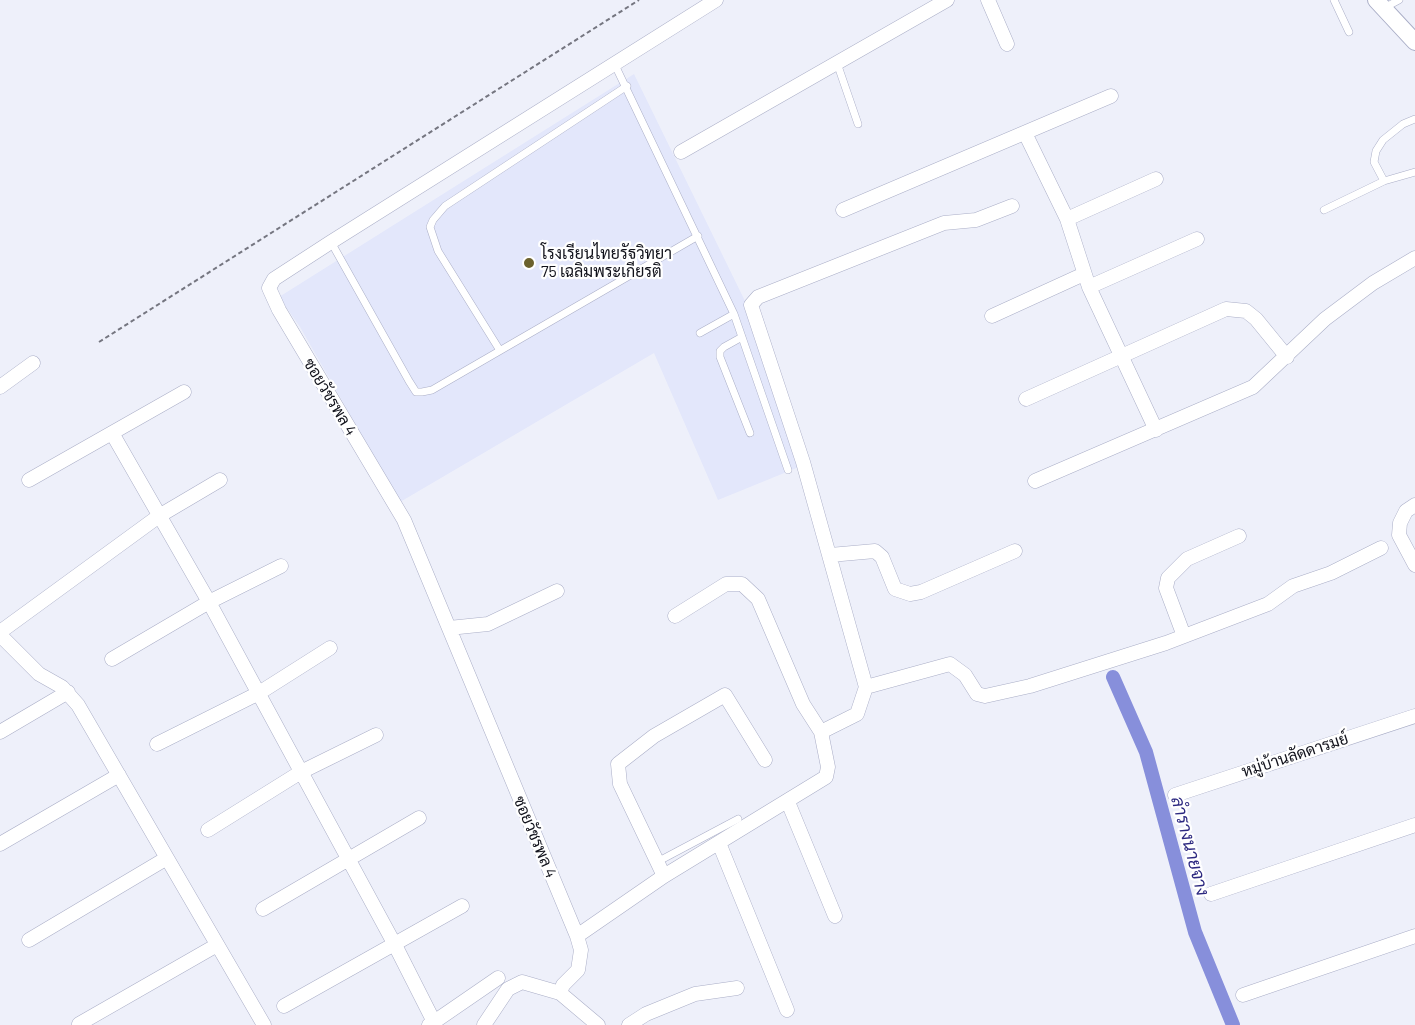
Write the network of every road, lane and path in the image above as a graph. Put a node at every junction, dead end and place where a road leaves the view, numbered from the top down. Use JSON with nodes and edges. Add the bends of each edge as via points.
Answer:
{"nodes":[{"id":1,"x":639,"y":0,"type":"edge"},
{"id":2,"x":716,"y":0,"type":"edge"},
{"id":3,"x":947,"y":0,"type":"edge"},
{"id":4,"x":988,"y":0,"type":"edge"},
{"id":5,"x":1334,"y":0,"type":"edge"},
{"id":6,"x":1399,"y":0,"type":"edge"},
{"id":7,"x":1380,"y":4,"type":"edge"},
{"id":8,"x":1349,"y":32,"type":"dead end"},
{"id":9,"x":1414,"y":39,"type":"edge"},
{"id":10,"x":1007,"y":44,"type":"dead end"},
{"id":11,"x":837,"y":63,"type":"junction"},
{"id":12,"x":615,"y":65,"type":"junction"},
{"id":13,"x":627,"y":86,"type":"junction"},
{"id":14,"x":1111,"y":96,"type":"dead end"},
{"id":15,"x":1415,"y":119,"type":"edge"},
{"id":16,"x":858,"y":124,"type":"dead end"},
{"id":17,"x":1025,"y":133,"type":"junction"},
{"id":18,"x":681,"y":152,"type":"dead end"},
{"id":19,"x":1415,"y":172,"type":"edge"},
{"id":20,"x":1156,"y":180,"type":"dead end"},
{"id":21,"x":1384,"y":181,"type":"junction"},
{"id":22,"x":1012,"y":206,"type":"dead end"},
{"id":23,"x":843,"y":210,"type":"dead end"},
{"id":24,"x":1324,"y":210,"type":"dead end"},
{"id":25,"x":1067,"y":219,"type":"junction"},
{"id":26,"x":698,"y":236,"type":"junction"},
{"id":27,"x":1197,"y":239,"type":"dead end"},
{"id":28,"x":331,"y":242,"type":"junction"},
{"id":29,"x":1415,"y":258,"type":"edge"},
{"id":30,"x":1084,"y":274,"type":"junction"},
{"id":31,"x":1089,"y":287,"type":"junction"},
{"id":32,"x":734,"y":314,"type":"junction"},
{"id":33,"x":992,"y":316,"type":"dead end"},
{"id":34,"x":700,"y":333,"type":"dead end"},
{"id":35,"x":742,"y":337,"type":"junction"},
{"id":36,"x":99,"y":342,"type":"dead end"},
{"id":37,"x":499,"y":349,"type":"junction"},
{"id":38,"x":1287,"y":357,"type":"junction"},
{"id":39,"x":1122,"y":358,"type":"junction"},
{"id":40,"x":33,"y":363,"type":"dead end"},
{"id":41,"x":0,"y":387,"type":"edge"},
{"id":42,"x":184,"y":392,"type":"dead end"},
{"id":43,"x":1026,"y":399,"type":"dead end"},
{"id":44,"x":1156,"y":430,"type":"junction"},
{"id":45,"x":112,"y":433,"type":"junction"},
{"id":46,"x":750,"y":434,"type":"dead end"},
{"id":47,"x":788,"y":470,"type":"dead end"},
{"id":48,"x":29,"y":480,"type":"dead end"},
{"id":49,"x":220,"y":480,"type":"dead end"},
{"id":50,"x":1035,"y":482,"type":"dead end"},
{"id":51,"x":1415,"y":505,"type":"edge"},
{"id":52,"x":159,"y":516,"type":"junction"},
{"id":53,"x":1239,"y":536,"type":"dead end"},
{"id":54,"x":1381,"y":548,"type":"dead end"},
{"id":55,"x":1015,"y":551,"type":"dead end"},
{"id":56,"x":830,"y":555,"type":"junction"},
{"id":57,"x":1415,"y":565,"type":"edge"},
{"id":58,"x":281,"y":566,"type":"dead end"},
{"id":59,"x":557,"y":591,"type":"dead end"},
{"id":60,"x":209,"y":602,"type":"junction"},
{"id":61,"x":675,"y":616,"type":"dead end"},
{"id":62,"x":449,"y":628,"type":"junction"},
{"id":63,"x":0,"y":634,"type":"edge"},
{"id":64,"x":1184,"y":636,"type":"junction"},
{"id":65,"x":330,"y":648,"type":"dead end"},
{"id":66,"x":112,"y":659,"type":"dead end"},
{"id":67,"x":866,"y":687,"type":"junction"},
{"id":68,"x":68,"y":692,"type":"junction"},
{"id":69,"x":259,"y":693,"type":"junction"},
{"id":70,"x":1415,"y":716,"type":"edge"},
{"id":71,"x":0,"y":732,"type":"edge"},
{"id":72,"x":821,"y":732,"type":"junction"},
{"id":73,"x":376,"y":735,"type":"dead end"},
{"id":74,"x":157,"y":744,"type":"dead end"},
{"id":75,"x":765,"y":760,"type":"dead end"},
{"id":76,"x":301,"y":772,"type":"junction"},
{"id":77,"x":119,"y":775,"type":"junction"},
{"id":78,"x":1174,"y":795,"type":"dead end"},
{"id":79,"x":788,"y":802,"type":"junction"},
{"id":80,"x":419,"y":818,"type":"dead end"},
{"id":81,"x":738,"y":819,"type":"dead end"},
{"id":82,"x":1415,"y":825,"type":"edge"},
{"id":83,"x":208,"y":830,"type":"dead end"},
{"id":84,"x":719,"y":843,"type":"junction"},
{"id":85,"x":0,"y":844,"type":"edge"},
{"id":86,"x":167,"y":858,"type":"junction"},
{"id":87,"x":349,"y":859,"type":"junction"},
{"id":88,"x":657,"y":862,"type":"junction"},
{"id":89,"x":664,"y":876,"type":"junction"},
{"id":90,"x":1211,"y":894,"type":"dead end"},
{"id":91,"x":462,"y":906,"type":"dead end"},
{"id":92,"x":263,"y":909,"type":"dead end"},
{"id":93,"x":835,"y":916,"type":"dead end"},
{"id":94,"x":577,"y":936,"type":"junction"},
{"id":95,"x":1415,"y":936,"type":"edge"},
{"id":96,"x":28,"y":940,"type":"dead end"},
{"id":97,"x":217,"y":945,"type":"junction"},
{"id":98,"x":395,"y":945,"type":"junction"},
{"id":99,"x":498,"y":978,"type":"dead end"},
{"id":100,"x":736,"y":987,"type":"dead end"},
{"id":101,"x":560,"y":993,"type":"junction"},
{"id":102,"x":1243,"y":996,"type":"dead end"},
{"id":103,"x":284,"y":1006,"type":"dead end"},
{"id":104,"x":787,"y":1010,"type":"dead end"},
{"id":105,"x":257,"y":1023,"type":"edge"},
{"id":106,"x":432,"y":1023,"type":"edge"},
{"id":107,"x":80,"y":1024,"type":"edge"},
{"id":108,"x":484,"y":1025,"type":"edge"},
{"id":109,"x":598,"y":1025,"type":"edge"},
{"id":110,"x":629,"y":1025,"type":"edge"}],
"edges":[{"from":1,"to":36,"type":"path"},
{"from":2,"to":12,"type":"street","name":"ซอยวัชรพล 4"},
{"from":3,"to":11,"type":"street"},
{"from":4,"to":10,"type":"street"},
{"from":5,"to":8,"type":"lane"},
{"from":6,"to":7,"type":"lane"},
{"from":7,"to":9,"type":"street"},
{"from":11,"to":16,"type":"lane"},
{"from":11,"to":18,"type":"street"},
{"from":12,"to":13,"type":"lane"},
{"from":12,"to":28,"type":"street","name":"ซอยวัชรพล 4"},
{"from":13,"to":26,"type":"lane"},
{"from":13,"to":37,"type":"lane","via":[[445,206],[433,220],[430,227],[438,251]]},
{"from":14,"to":17,"type":"street"},
{"from":15,"to":21,"type":"lane","via":[[1403,124],[1376,151],[1374,162]]},
{"from":17,"to":23,"type":"street"},
{"from":17,"to":25,"type":"street"},
{"from":19,"to":21,"type":"lane"},
{"from":20,"to":25,"type":"street"},
{"from":21,"to":24,"type":"lane"},
{"from":22,"to":56,"type":"street","via":[[976,220],[944,223],[753,301],[751,310]]},
{"from":25,"to":30,"type":"street"},
{"from":26,"to":32,"type":"lane"},
{"from":26,"to":37,"type":"lane"},
{"from":27,"to":31,"type":"street"},
{"from":28,"to":37,"type":"lane","via":[[416,392],[432,390]]},
{"from":28,"to":62,"type":"street","name":"ซอยวัชรพล 4","via":[[274,279],[269,288],[271,297],[404,520]]},
{"from":29,"to":38,"type":"street","via":[[1325,319]]},
{"from":30,"to":31,"type":"street"},
{"from":30,"to":33,"type":"street"},
{"from":31,"to":39,"type":"street"},
{"from":32,"to":34,"type":"lane"},
{"from":32,"to":35,"type":"lane"},
{"from":35,"to":46,"type":"lane","via":[[724,347],[720,357]]},
{"from":35,"to":47,"type":"lane"},
{"from":38,"to":39,"type":"street","via":[[1246,310],[1226,309]]},
{"from":38,"to":44,"type":"street","via":[[1253,387]]},
{"from":39,"to":43,"type":"street"},
{"from":39,"to":44,"type":"street"},
{"from":40,"to":41,"type":"street"},
{"from":42,"to":45,"type":"street"},
{"from":44,"to":50,"type":"street"},
{"from":45,"to":48,"type":"street"},
{"from":45,"to":52,"type":"street"},
{"from":49,"to":52,"type":"street"},
{"from":51,"to":57,"type":"street","via":[[1406,511],[1399,535]]},
{"from":52,"to":60,"type":"street"},
{"from":52,"to":63,"type":"street"},
{"from":53,"to":64,"type":"street","via":[[1187,559],[1168,578],[1166,588]]},
{"from":54,"to":64,"type":"street","via":[[1331,573],[1293,586],[1268,604]]},
{"from":55,"to":56,"type":"street","via":[[910,594],[895,589],[882,557],[875,551]]},
{"from":56,"to":67,"type":"street"},
{"from":58,"to":60,"type":"street"},
{"from":59,"to":62,"type":"street","via":[[488,624]]},
{"from":60,"to":66,"type":"street"},
{"from":60,"to":69,"type":"street"},
{"from":61,"to":72,"type":"street","via":[[726,584],[742,584],[758,599],[803,704]]},
{"from":62,"to":94,"type":"street","name":"ซอยวัชรพล 4"},
{"from":63,"to":68,"type":"street","via":[[39,674]]},
{"from":64,"to":67,"type":"street","via":[[1030,686],[985,696],[976,694],[965,675],[950,664]]},
{"from":65,"to":69,"type":"street"},
{"from":67,"to":72,"type":"street","via":[[857,714]]},
{"from":68,"to":71,"type":"street"},
{"from":68,"to":77,"type":"street"},
{"from":69,"to":74,"type":"street"},
{"from":69,"to":76,"type":"street"},
{"from":70,"to":78,"type":"street","name":"หมู่บ้านลัดดารมย์"},
{"from":72,"to":79,"type":"street","via":[[828,767],[826,777]]},
{"from":73,"to":76,"type":"street"},
{"from":75,"to":88,"type":"street","via":[[725,695],[654,735],[618,765],[620,784]]},
{"from":76,"to":83,"type":"street"},
{"from":76,"to":87,"type":"street"},
{"from":77,"to":85,"type":"street"},
{"from":77,"to":86,"type":"street"},
{"from":79,"to":84,"type":"street"},
{"from":79,"to":93,"type":"street"},
{"from":80,"to":87,"type":"street"},
{"from":81,"to":88,"type":"lane"},
{"from":82,"to":90,"type":"street"},
{"from":84,"to":89,"type":"street"},
{"from":84,"to":104,"type":"street"},
{"from":86,"to":96,"type":"street"},
{"from":86,"to":97,"type":"street"},
{"from":87,"to":92,"type":"street"},
{"from":87,"to":98,"type":"street"},
{"from":88,"to":89,"type":"street"},
{"from":89,"to":94,"type":"street"},
{"from":91,"to":98,"type":"street"},
{"from":94,"to":101,"type":"street","name":"ซอยวัชรพล 4","via":[[581,951],[578,970]]},
{"from":95,"to":102,"type":"street"},
{"from":97,"to":105,"type":"street"},
{"from":97,"to":107,"type":"street"},
{"from":98,"to":103,"type":"street"},
{"from":98,"to":106,"type":"street"},
{"from":99,"to":106,"type":"street"},
{"from":100,"to":110,"type":"street","via":[[695,994]]},
{"from":101,"to":108,"type":"street","via":[[522,982],[508,989]]},
{"from":101,"to":109,"type":"street"}]}
